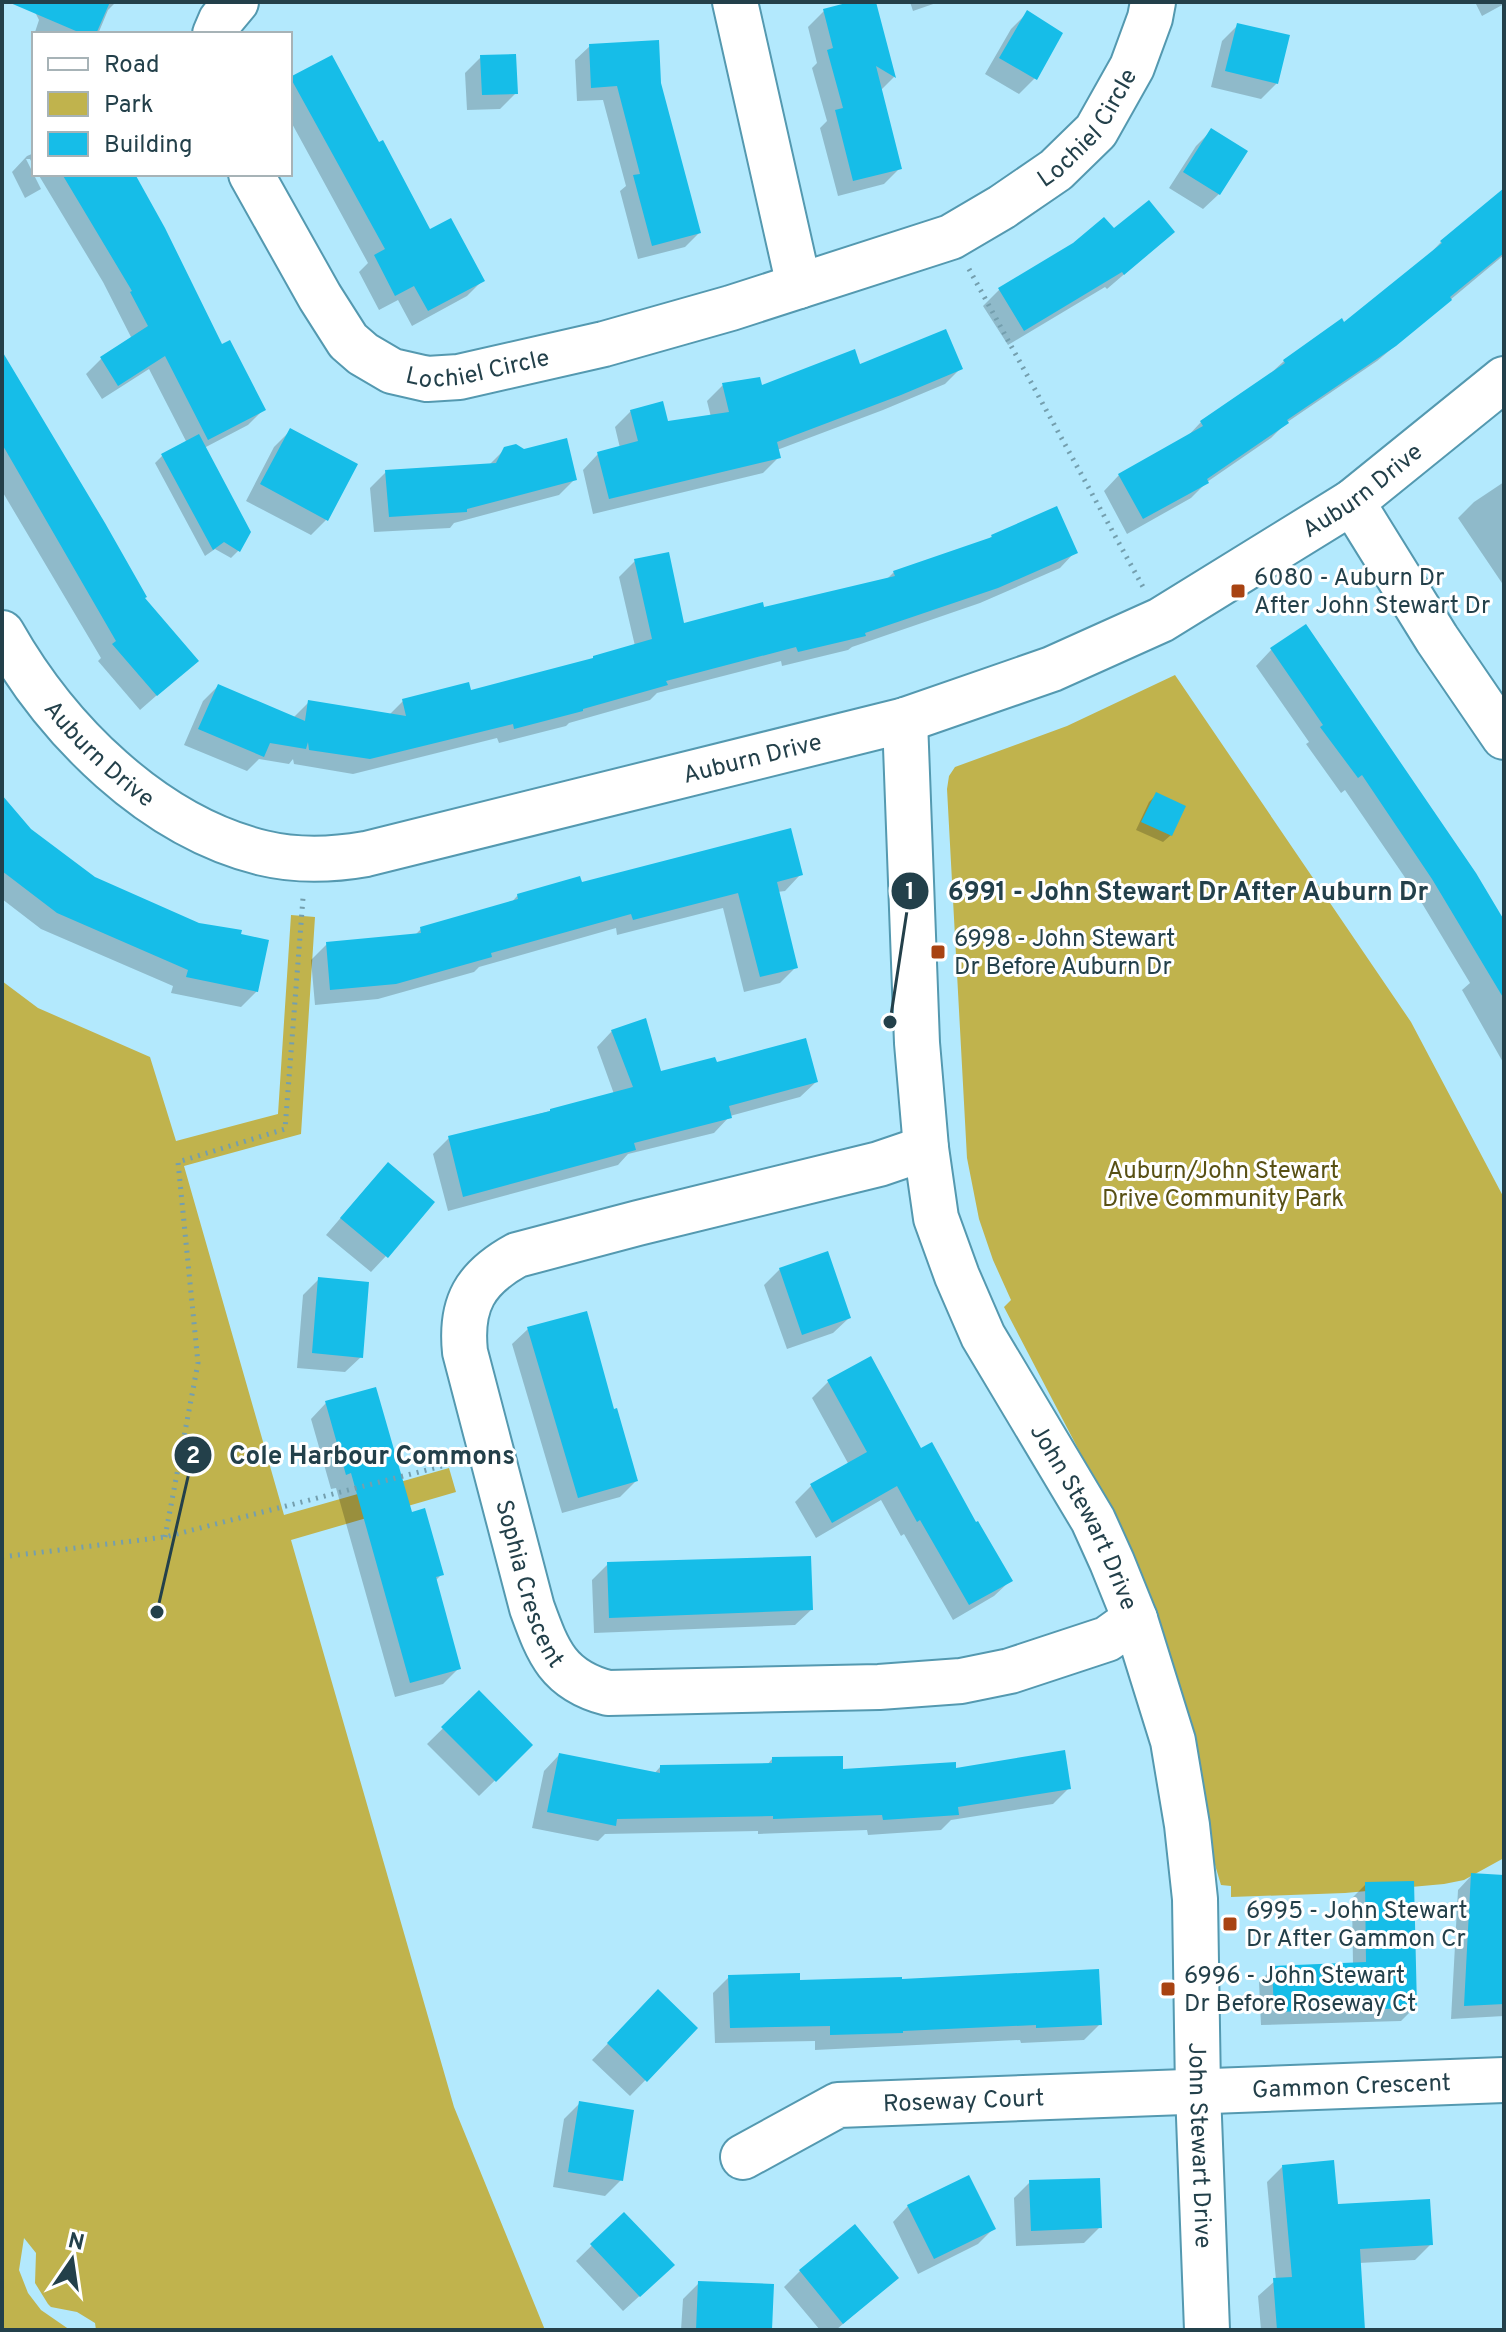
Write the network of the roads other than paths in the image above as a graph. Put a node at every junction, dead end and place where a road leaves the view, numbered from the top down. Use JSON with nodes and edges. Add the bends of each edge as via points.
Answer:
{"nodes":[{"id":1,"x":236,"y":2,"type":"edge"},
{"id":2,"x":735,"y":2,"type":"edge"},
{"id":3,"x":1153,"y":2,"type":"edge"},
{"id":4,"x":216,"y":32,"type":"edge"},
{"id":5,"x":252,"y":176,"type":"edge"},
{"id":6,"x":799,"y":286,"type":"junction"},
{"id":7,"x":1504,"y":379,"type":"edge"},
{"id":8,"x":1352,"y":502,"type":"junction"},
{"id":9,"x":2,"y":633,"type":"edge"},
{"id":10,"x":905,"y":720,"type":"junction"},
{"id":11,"x":1504,"y":737,"type":"edge"},
{"id":12,"x":926,"y":1148,"type":"junction"},
{"id":13,"x":1135,"y":1619,"type":"junction"},
{"id":14,"x":1504,"y":2080,"type":"edge"},
{"id":15,"x":1198,"y":2091,"type":"junction"},
{"id":16,"x":743,"y":2157,"type":"dead end"},
{"id":17,"x":1207,"y":2330,"type":"edge"}],
"edges":[{"from":1,"to":4,"type":"street"},
{"from":2,"to":6,"type":"street"},
{"from":3,"to":6,"type":"street","name":"Lochiel Circle","via":[[1132,67],[1096,131],[1056,170],[951,237]]},
{"from":5,"to":6,"type":"street","name":"Lochiel Circle","via":[[348,341],[378,365],[408,376],[459,377],[604,344]]},
{"from":7,"to":8,"type":"street","name":"Auburn Drive"},
{"from":8,"to":10,"type":"street","name":"Auburn Drive","via":[[1161,620],[1052,669]]},
{"from":8,"to":11,"type":"street"},
{"from":9,"to":10,"type":"street","name":"Auburn Drive","via":[[76,736],[150,799],[238,845],[306,859],[380,851]]},
{"from":10,"to":12,"type":"street","name":"John Stewart Drive"},
{"from":12,"to":13,"type":"street","name":"John Stewart Drive","via":[[936,1218],[978,1324],[1093,1520]]},
{"from":12,"to":13,"type":"street","name":"Sophia Crescent","via":[[517,1255],[481,1281],[464,1322],[468,1367],[545,1643],[571,1677],[608,1693],[864,1687],[961,1681],[1010,1671],[1107,1639]]},
{"from":13,"to":15,"type":"street","name":"John Stewart Drive","via":[[1173,1741],[1187,1825],[1195,1899]]},
{"from":14,"to":15,"type":"street","name":"Gammon Crescent"},
{"from":15,"to":16,"type":"street","name":"Roseway Court","via":[[838,2105]]},
{"from":15,"to":17,"type":"street","name":"John Stewart Drive"}]}
